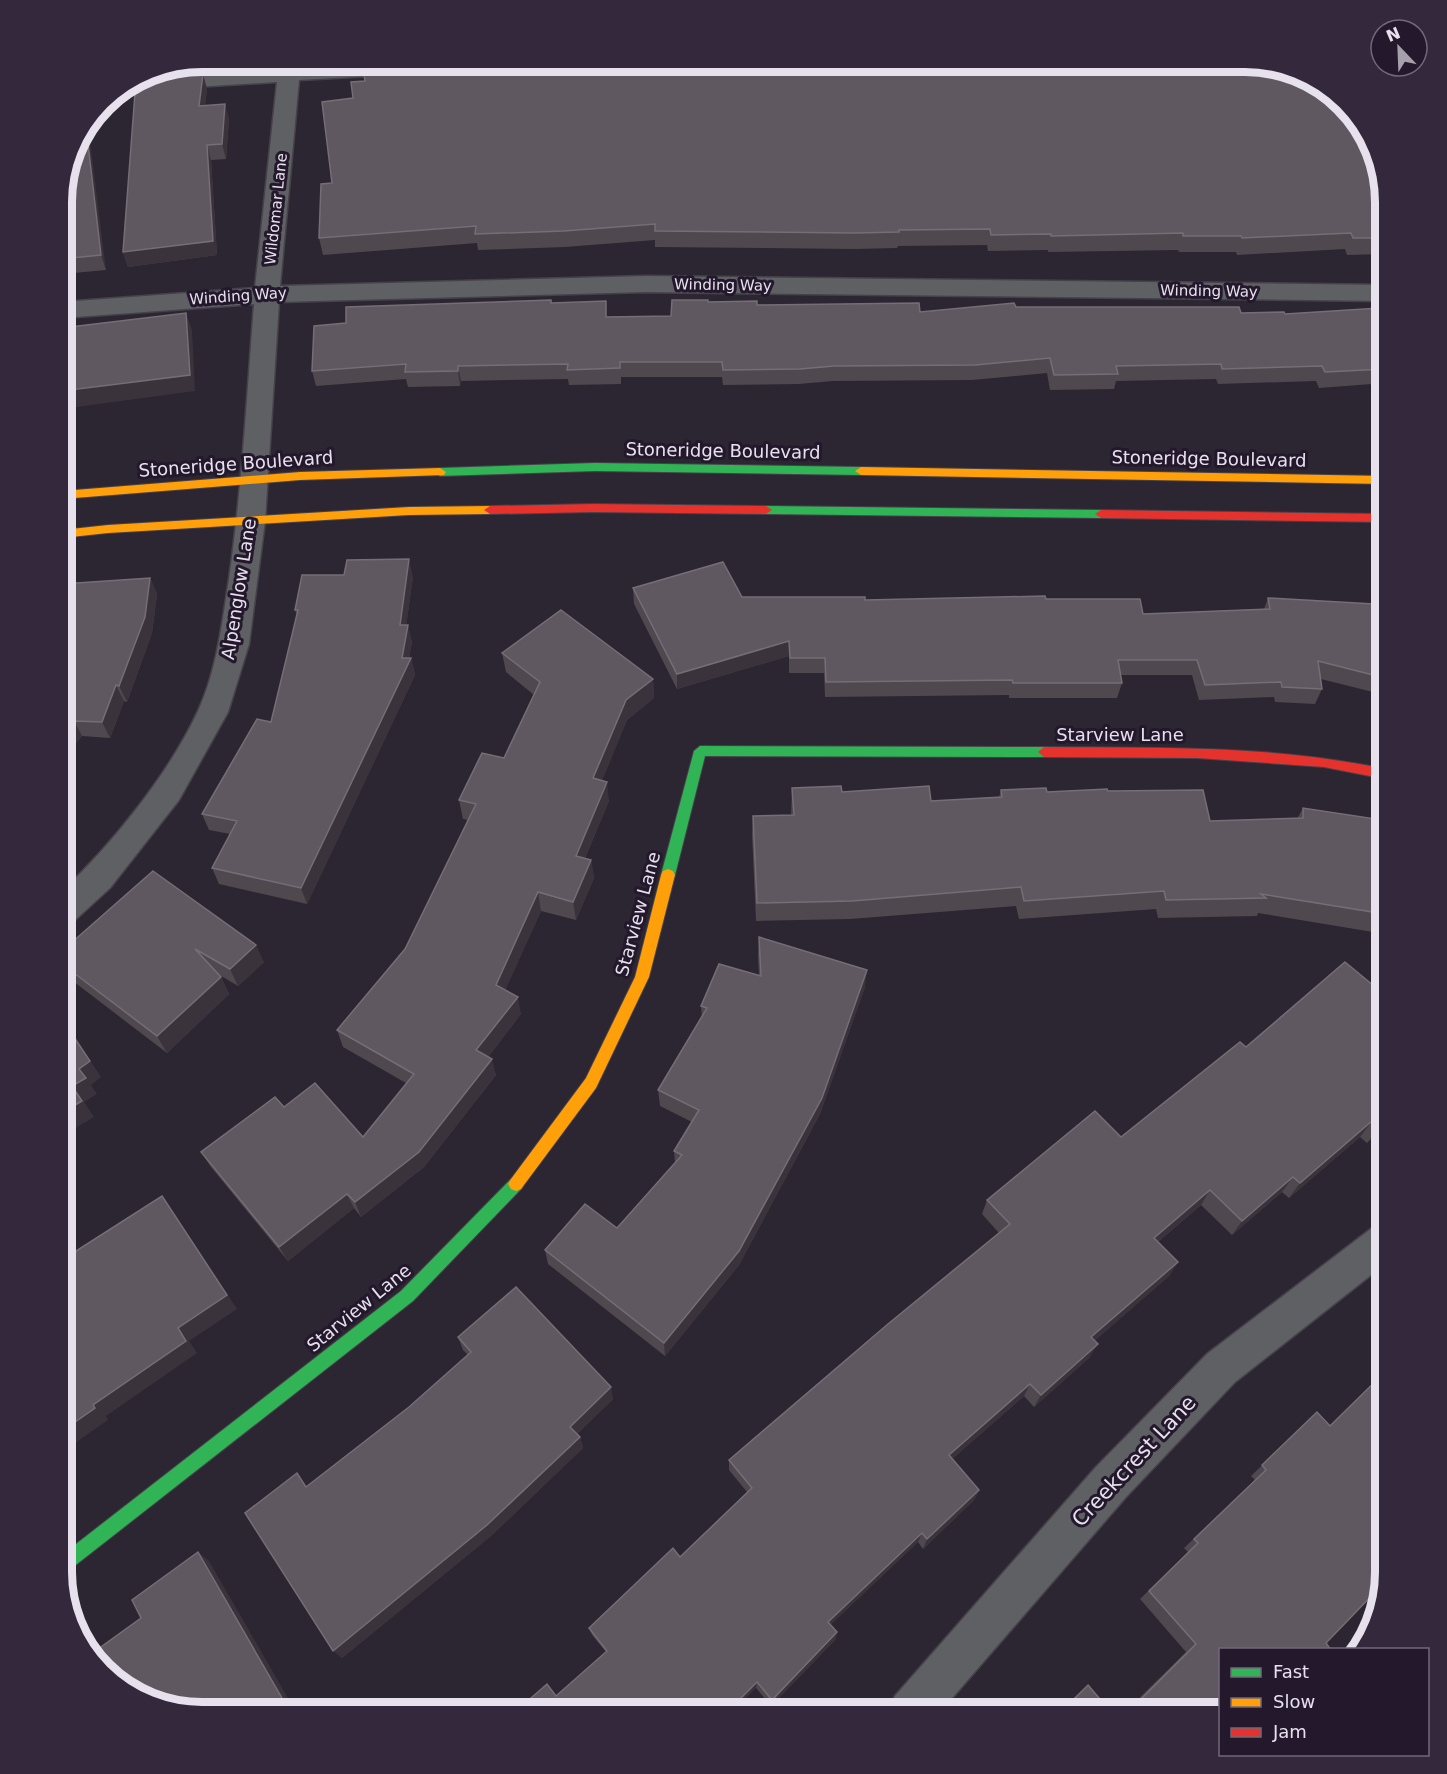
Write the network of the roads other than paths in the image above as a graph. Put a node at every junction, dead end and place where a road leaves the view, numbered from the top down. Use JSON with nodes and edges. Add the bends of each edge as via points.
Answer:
{"nodes":[{"id":1,"x":242,"y":72,"type":"edge"},
{"id":2,"x":288,"y":72,"type":"edge"},
{"id":3,"x":153,"y":81,"type":"edge"},
{"id":4,"x":1375,"y":293,"type":"edge"},
{"id":5,"x":267,"y":294,"type":"junction"},
{"id":6,"x":72,"y":309,"type":"edge"},
{"id":7,"x":1375,"y":480,"type":"edge"},
{"id":8,"x":72,"y":495,"type":"edge"},
{"id":9,"x":252,"y":500,"type":"junction"},
{"id":10,"x":1375,"y":518,"type":"edge"},
{"id":11,"x":72,"y":532,"type":"edge"},
{"id":12,"x":1375,"y":772,"type":"edge"},
{"id":13,"x":72,"y":902,"type":"edge"},
{"id":14,"x":1375,"y":1249,"type":"edge"},
{"id":15,"x":72,"y":1557,"type":"edge"},
{"id":16,"x":921,"y":1702,"type":"edge"}],
"edges":[{"from":1,"to":3,"type":"street"},
{"from":2,"to":5,"type":"street","name":"Wildomar Lane"},
{"from":4,"to":5,"type":"street","name":"Winding Way","via":[[646,284]]},
{"from":5,"to":6,"type":"street","name":"Winding Way"},
{"from":5,"to":9,"type":"street","name":"Wildomar Lane"},
{"from":7,"to":9,"type":"street","name":"Stoneridge Boulevard","via":[[595,467],[402,471]]},
{"from":8,"to":9,"type":"street","name":"Stoneridge Boulevard"},
{"from":9,"to":10,"type":"street","name":"Stoneridge Boulevard","via":[[409,511],[592,508]]},
{"from":9,"to":11,"type":"street","name":"Stoneridge Boulevard"},
{"from":9,"to":13,"type":"street","name":"Alpenglow Lane","via":[[234,644],[213,712],[168,790],[98,878]]},
{"from":12,"to":15,"type":"street","name":"Starview Lane","via":[[1324,762],[1197,753],[700,751],[642,977],[591,1083],[513,1188],[407,1296]]},
{"from":14,"to":16,"type":"street","name":"Creekcrest Lane","via":[[1221,1368],[1112,1482]]}]}
